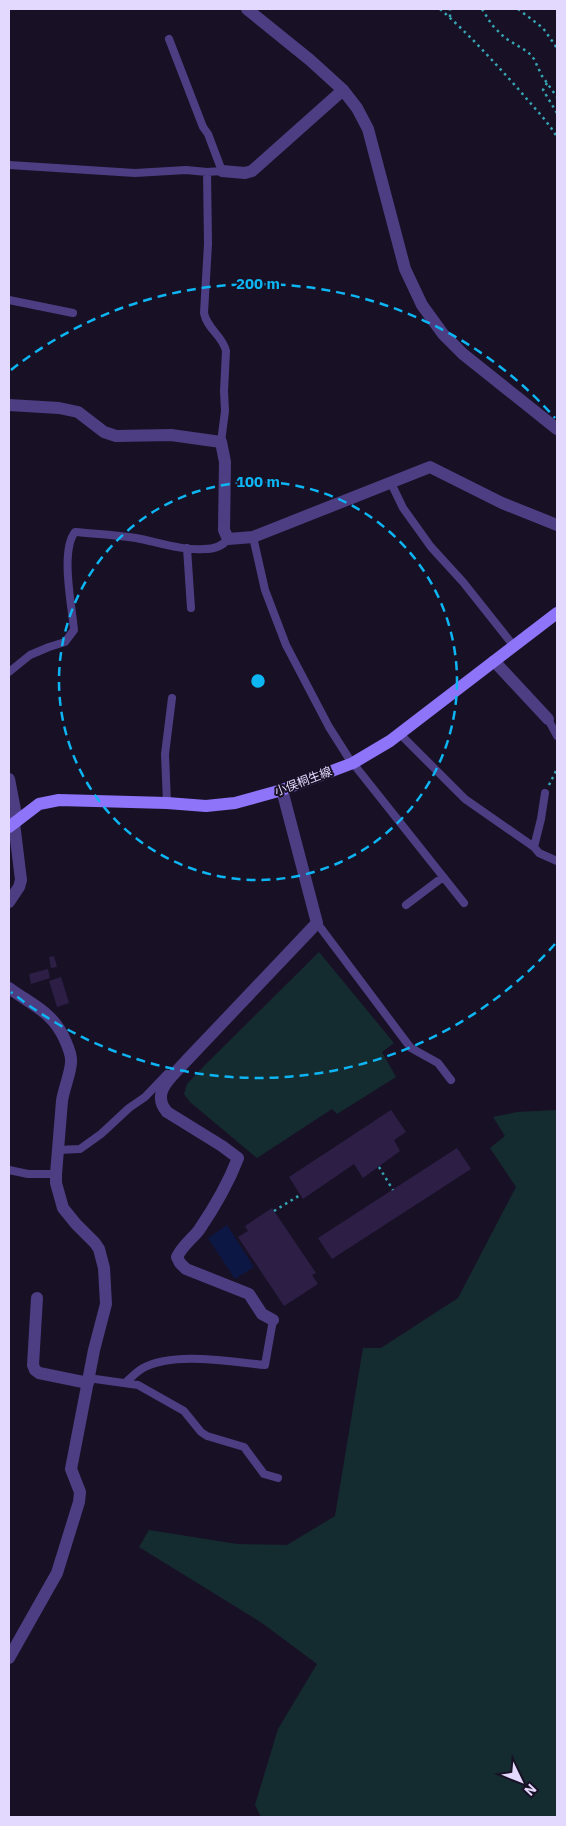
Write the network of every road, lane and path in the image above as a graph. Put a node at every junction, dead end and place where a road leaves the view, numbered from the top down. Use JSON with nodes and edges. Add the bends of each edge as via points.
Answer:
{"nodes":[{"id":1,"x":248,"y":9,"type":"edge"},
{"id":2,"x":440,"y":9,"type":"edge"},
{"id":3,"x":450,"y":9,"type":"edge"},
{"id":4,"x":482,"y":9,"type":"edge"},
{"id":5,"x":518,"y":9,"type":"edge"},
{"id":6,"x":450,"y":17,"type":"junction"},
{"id":7,"x":169,"y":39,"type":"dead end"},
{"id":8,"x":557,"y":48,"type":"edge"},
{"id":9,"x":547,"y":83,"type":"junction"},
{"id":10,"x":343,"y":90,"type":"junction"},
{"id":11,"x":557,"y":97,"type":"edge"},
{"id":12,"x":557,"y":113,"type":"edge"},
{"id":13,"x":557,"y":137,"type":"edge"},
{"id":14,"x":9,"y":165,"type":"edge"},
{"id":15,"x":222,"y":171,"type":"junction"},
{"id":16,"x":207,"y":172,"type":"junction"},
{"id":17,"x":9,"y":300,"type":"edge"},
{"id":18,"x":73,"y":313,"type":"dead end"},
{"id":19,"x":9,"y":405,"type":"edge"},
{"id":20,"x":557,"y":429,"type":"edge"},
{"id":21,"x":221,"y":442,"type":"junction"},
{"id":22,"x":391,"y":482,"type":"junction"},
{"id":23,"x":557,"y":525,"type":"edge"},
{"id":24,"x":253,"y":537,"type":"junction"},
{"id":25,"x":228,"y":539,"type":"junction"},
{"id":26,"x":187,"y":548,"type":"junction"},
{"id":27,"x":191,"y":608,"type":"dead end"},
{"id":28,"x":557,"y":613,"type":"edge"},
{"id":29,"x":513,"y":646,"type":"junction"},
{"id":30,"x":494,"y":661,"type":"junction"},
{"id":31,"x":9,"y":672,"type":"edge"},
{"id":32,"x":172,"y":698,"type":"dead end"},
{"id":33,"x":552,"y":720,"type":"edge"},
{"id":34,"x":400,"y":734,"type":"junction"},
{"id":35,"x":557,"y":736,"type":"edge"},
{"id":36,"x":353,"y":763,"type":"junction"},
{"id":37,"x":557,"y":769,"type":"edge"},
{"id":38,"x":9,"y":779,"type":"edge"},
{"id":39,"x":282,"y":790,"type":"junction"},
{"id":40,"x":545,"y":793,"type":"joint"},
{"id":41,"x":167,"y":803,"type":"junction"},
{"id":42,"x":11,"y":825,"type":"edge"},
{"id":43,"x":534,"y":848,"type":"junction"},
{"id":44,"x":557,"y":861,"type":"edge"},
{"id":45,"x":443,"y":877,"type":"junction"},
{"id":46,"x":9,"y":902,"type":"edge"},
{"id":47,"x":464,"y":903,"type":"dead end"},
{"id":48,"x":406,"y":905,"type":"dead end"},
{"id":49,"x":318,"y":923,"type":"junction"},
{"id":50,"x":9,"y":988,"type":"edge"},
{"id":51,"x":186,"y":1061,"type":"junction"},
{"id":52,"x":451,"y":1080,"type":"dead end"},
{"id":53,"x":58,"y":1150,"type":"junction"},
{"id":54,"x":378,"y":1167,"type":"dead end"},
{"id":55,"x":9,"y":1170,"type":"edge"},
{"id":56,"x":56,"y":1174,"type":"junction"},
{"id":57,"x":392,"y":1190,"type":"dead end"},
{"id":58,"x":300,"y":1194,"type":"dead end"},
{"id":59,"x":274,"y":1211,"type":"dead end"},
{"id":60,"x":38,"y":1298,"type":"dead end"},
{"id":61,"x":273,"y":1320,"type":"joint"},
{"id":62,"x":88,"y":1381,"type":"junction"},
{"id":63,"x":125,"y":1383,"type":"junction"},
{"id":64,"x":278,"y":1478,"type":"dead end"},
{"id":65,"x":9,"y":1658,"type":"edge"}],
"edges":[{"from":1,"to":10,"type":"street"},
{"from":2,"to":6,"type":"path"},
{"from":3,"to":6,"type":"path"},
{"from":4,"to":9,"type":"path","via":[[504,38],[528,52]]},
{"from":5,"to":8,"type":"path","via":[[543,28]]},
{"from":6,"to":13,"type":"path","via":[[513,83]]},
{"from":7,"to":15,"type":"lane"},
{"from":9,"to":11,"type":"path"},
{"from":9,"to":12,"type":"path","via":[[543,90]]},
{"from":10,"to":15,"type":"street","via":[[252,171]]},
{"from":10,"to":20,"type":"street","via":[[368,129],[405,269],[422,305],[443,334],[463,354]]},
{"from":14,"to":16,"type":"lane","via":[[135,173]]},
{"from":15,"to":16,"type":"lane"},
{"from":16,"to":21,"type":"lane","via":[[208,244],[204,313],[226,351]]},
{"from":17,"to":18,"type":"lane"},
{"from":19,"to":21,"type":"street","via":[[78,412],[104,432],[116,436],[171,435]]},
{"from":21,"to":25,"type":"street","via":[[225,462],[224,530]]},
{"from":22,"to":23,"type":"street","via":[[430,468]]},
{"from":22,"to":24,"type":"street"},
{"from":22,"to":29,"type":"lane","via":[[403,508],[431,546]]},
{"from":24,"to":25,"type":"street"},
{"from":24,"to":36,"type":"lane","via":[[265,590],[286,645],[329,727]]},
{"from":25,"to":26,"type":"lane","via":[[219,548]]},
{"from":26,"to":27,"type":"lane"},
{"from":26,"to":31,"type":"lane","via":[[75,532],[68,560],[74,630],[65,642],[30,655]]},
{"from":28,"to":29,"type":"main road","name":"小俣桐生線"},
{"from":29,"to":30,"type":"main road","name":"小俣桐生線"},
{"from":30,"to":33,"type":"street"},
{"from":30,"to":34,"type":"main road","name":"小俣桐生線"},
{"from":32,"to":41,"type":"lane","via":[[165,754]]},
{"from":33,"to":35,"type":"lane"},
{"from":34,"to":36,"type":"main road","name":"小俣桐生線"},
{"from":34,"to":43,"type":"lane","via":[[465,799]]},
{"from":36,"to":39,"type":"main road","name":"小俣桐生線"},
{"from":36,"to":45,"type":"lane"},
{"from":37,"to":40,"type":"path"},
{"from":38,"to":42,"type":"street","via":[[15,810]]},
{"from":39,"to":41,"type":"main road","name":"小俣桐生線","via":[[215,806]]},
{"from":39,"to":49,"type":"street"},
{"from":40,"to":43,"type":"lane"},
{"from":41,"to":42,"type":"main road","name":"小俣桐生線","via":[[59,800],[39,804]]},
{"from":42,"to":46,"type":"street","via":[[21,880]]},
{"from":43,"to":44,"type":"lane"},
{"from":45,"to":47,"type":"lane"},
{"from":45,"to":48,"type":"lane"},
{"from":49,"to":51,"type":"street"},
{"from":49,"to":52,"type":"lane","via":[[411,1048],[438,1063]]},
{"from":50,"to":53,"type":"street","via":[[50,1016],[69,1050],[71,1066],[64,1089]]},
{"from":51,"to":53,"type":"lane","via":[[168,1073],[102,1134],[80,1149]]},
{"from":51,"to":61,"type":"street","via":[[160,1094],[161,1105],[238,1158],[213,1210],[177,1257],[186,1269],[249,1294],[262,1314]]},
{"from":53,"to":56,"type":"street"},
{"from":54,"to":57,"type":"path"},
{"from":55,"to":56,"type":"lane"},
{"from":56,"to":62,"type":"street","via":[[63,1208],[95,1243],[104,1268],[106,1304]]},
{"from":58,"to":59,"type":"path"},
{"from":60,"to":62,"type":"street","via":[[35,1370]]},
{"from":61,"to":63,"type":"lane","via":[[265,1365],[171,1360],[141,1369]]},
{"from":62,"to":63,"type":"lane"},
{"from":62,"to":65,"type":"street","via":[[71,1469],[80,1492],[79,1502],[57,1573]]},
{"from":63,"to":64,"type":"lane","via":[[138,1385],[184,1411],[207,1436],[244,1447],[264,1474]]}]}
